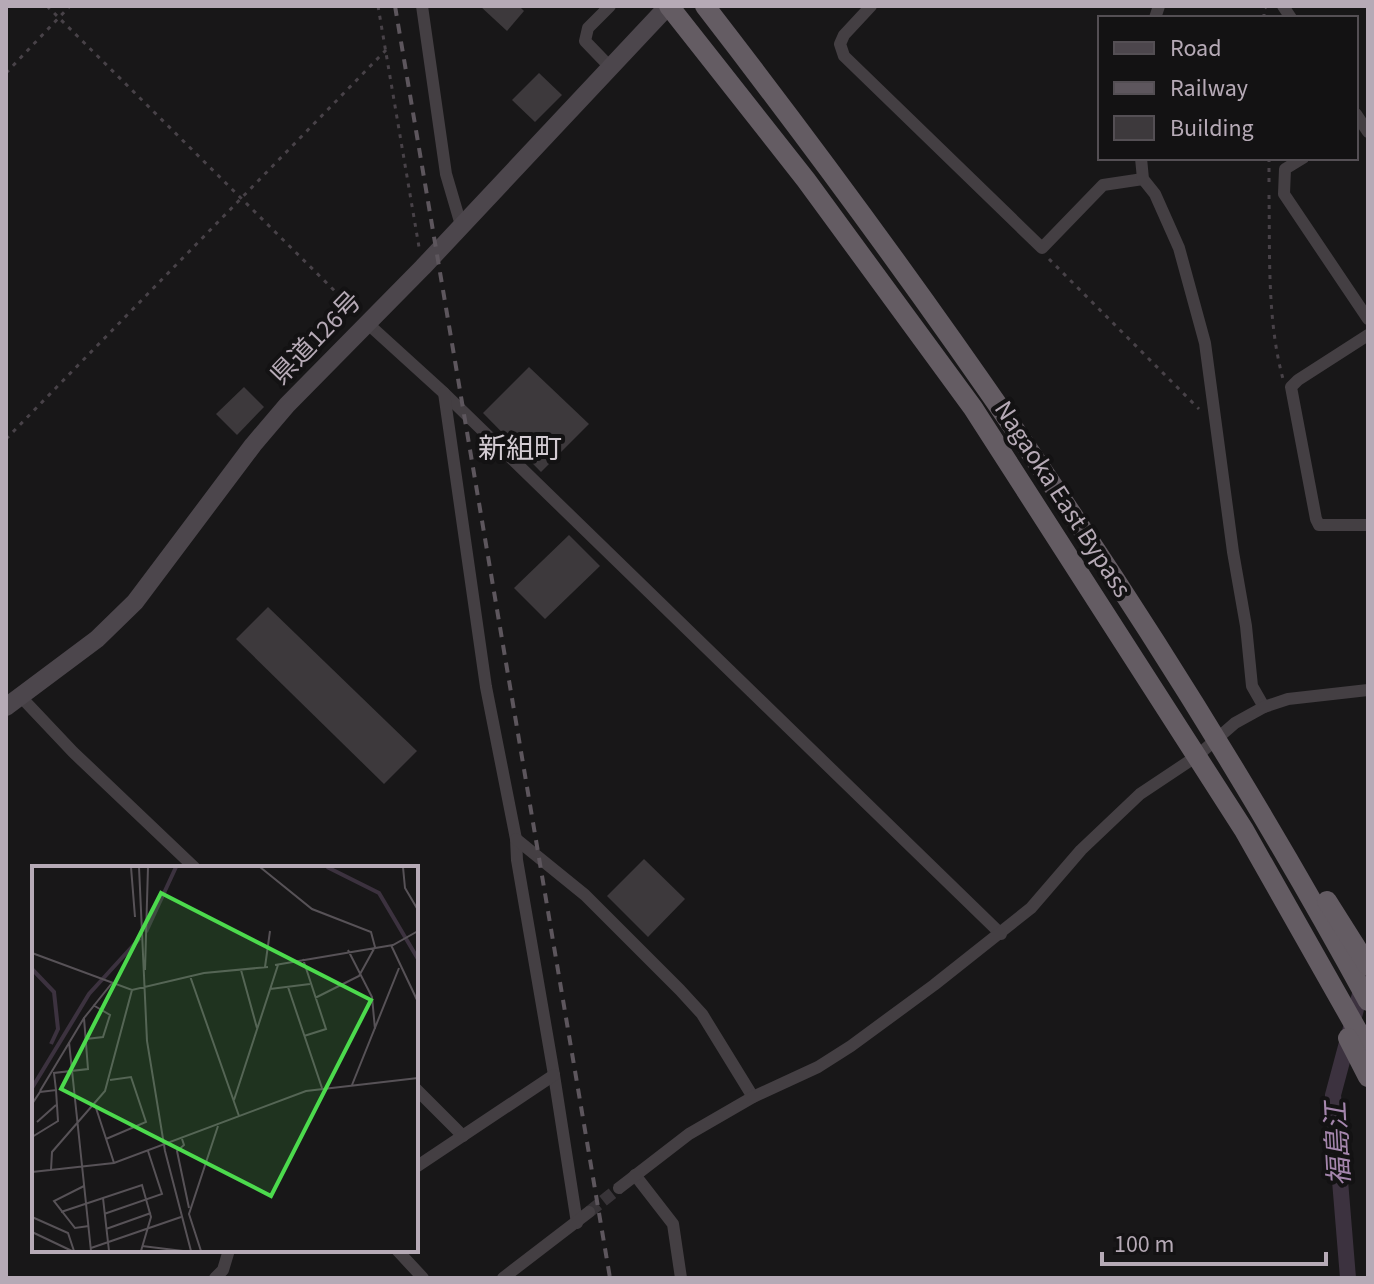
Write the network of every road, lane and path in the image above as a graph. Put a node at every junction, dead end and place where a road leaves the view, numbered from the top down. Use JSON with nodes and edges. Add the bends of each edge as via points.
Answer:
{"nodes":[{"id":1,"x":47,"y":6,"type":"edge"},
{"id":2,"x":70,"y":6,"type":"edge"},
{"id":3,"x":378,"y":6,"type":"edge"},
{"id":4,"x":422,"y":6,"type":"edge"},
{"id":5,"x":610,"y":6,"type":"edge"},
{"id":6,"x":669,"y":6,"type":"edge"},
{"id":7,"x":705,"y":6,"type":"edge"},
{"id":8,"x":871,"y":6,"type":"edge"},
{"id":9,"x":59,"y":18,"type":"junction"},
{"id":10,"x":386,"y":50,"type":"junction"},
{"id":11,"x":611,"y":68,"type":"junction"},
{"id":12,"x":6,"y":73,"type":"edge"},
{"id":13,"x":1141,"y":160,"type":"edge"},
{"id":14,"x":1269,"y":160,"type":"edge"},
{"id":15,"x":1300,"y":160,"type":"edge"},
{"id":16,"x":1143,"y":179,"type":"junction"},
{"id":17,"x":240,"y":199,"type":"junction"},
{"id":18,"x":461,"y":225,"type":"junction"},
{"id":19,"x":1042,"y":248,"type":"junction"},
{"id":20,"x":423,"y":267,"type":"junction"},
{"id":21,"x":1368,"y":319,"type":"edge"},
{"id":22,"x":367,"y":323,"type":"junction"},
{"id":23,"x":1368,"y":335,"type":"edge"},
{"id":24,"x":1291,"y":387,"type":"junction"},
{"id":25,"x":444,"y":393,"type":"junction"},
{"id":26,"x":1216,"y":427,"type":"junction"},
{"id":27,"x":6,"y":439,"type":"edge"},
{"id":28,"x":1368,"y":525,"type":"edge"},
{"id":29,"x":1368,"y":690,"type":"edge"},
{"id":30,"x":13,"y":702,"type":"edge"},
{"id":31,"x":1264,"y":707,"type":"junction"},
{"id":32,"x":1215,"y":739,"type":"junction"},
{"id":33,"x":1197,"y":756,"type":"junction"},
{"id":34,"x":1259,"y":807,"type":"junction"},
{"id":35,"x":516,"y":839,"type":"junction"},
{"id":36,"x":193,"y":866,"type":"edge"},
{"id":37,"x":1001,"y":934,"type":"junction"},
{"id":38,"x":1368,"y":966,"type":"edge"},
{"id":39,"x":1317,"y":967,"type":"junction"},
{"id":40,"x":1368,"y":1001,"type":"edge"},
{"id":41,"x":1368,"y":1049,"type":"edge"},
{"id":42,"x":554,"y":1075,"type":"junction"},
{"id":43,"x":1368,"y":1077,"type":"edge"},
{"id":44,"x":418,"y":1091,"type":"edge"},
{"id":45,"x":753,"y":1097,"type":"junction"},
{"id":46,"x":463,"y":1136,"type":"junction"},
{"id":47,"x":418,"y":1166,"type":"edge"},
{"id":48,"x":635,"y":1175,"type":"junction"},
{"id":49,"x":619,"y":1188,"type":"tunnel mouth"},
{"id":50,"x":589,"y":1212,"type":"tunnel mouth"},
{"id":51,"x":577,"y":1223,"type":"junction"},
{"id":52,"x":228,"y":1252,"type":"edge"},
{"id":53,"x":399,"y":1252,"type":"edge"},
{"id":54,"x":215,"y":1278,"type":"edge"},
{"id":55,"x":423,"y":1278,"type":"edge"},
{"id":56,"x":503,"y":1278,"type":"edge"},
{"id":57,"x":681,"y":1278,"type":"edge"}],
"edges":[{"from":1,"to":9,"type":"path"},
{"from":2,"to":9,"type":"path"},
{"from":3,"to":10,"type":"path"},
{"from":4,"to":18,"type":"street","via":[[446,174]]},
{"from":5,"to":11,"type":"street","via":[[588,28],[585,41]]},
{"from":6,"to":11,"type":"main road","name":"県道126号"},
{"from":6,"to":33,"type":"highway","name":"Nagaoka East Bypass","via":[[806,180],[973,408]]},
{"from":7,"to":32,"type":"highway","name":"Nagaoka East Bypass","via":[[856,203],[1052,483]]},
{"from":8,"to":19,"type":"street","via":[[844,35],[844,56]]},
{"from":9,"to":12,"type":"path"},
{"from":9,"to":17,"type":"path"},
{"from":10,"to":17,"type":"path"},
{"from":10,"to":20,"type":"path"},
{"from":11,"to":18,"type":"main road","name":"県道126号"},
{"from":13,"to":16,"type":"street"},
{"from":14,"to":24,"type":"path","via":[[1276,347],[1284,382]]},
{"from":15,"to":21,"type":"street","via":[[1285,169],[1284,194]]},
{"from":16,"to":19,"type":"street","via":[[1103,185]]},
{"from":16,"to":26,"type":"street","via":[[1170,225],[1189,277],[1205,343]]},
{"from":17,"to":22,"type":"path"},
{"from":17,"to":27,"type":"path"},
{"from":18,"to":20,"type":"main road","name":"県道126号"},
{"from":19,"to":26,"type":"path"},
{"from":20,"to":22,"type":"main road","name":"県道126号"},
{"from":22,"to":25,"type":"street"},
{"from":22,"to":30,"type":"main road","name":"県道126号","via":[[253,445],[135,602],[97,639]]},
{"from":23,"to":24,"type":"street"},
{"from":24,"to":28,"type":"street","via":[[1319,525]]},
{"from":25,"to":35,"type":"street","via":[[486,687]]},
{"from":25,"to":37,"type":"street"},
{"from":26,"to":31,"type":"street","via":[[1252,686]]},
{"from":29,"to":31,"type":"street","via":[[1288,699]]},
{"from":30,"to":36,"type":"street"},
{"from":31,"to":32,"type":"street"},
{"from":32,"to":33,"type":"street"},
{"from":32,"to":34,"type":"highway","name":"Nagaoka East Bypass"},
{"from":33,"to":37,"type":"street","via":[[1140,794]]},
{"from":33,"to":39,"type":"highway","name":"Nagaoka East Bypass","via":[[1244,830]]},
{"from":34,"to":38,"type":"highway"},
{"from":34,"to":40,"type":"highway","name":"Nagaoka East Bypass"},
{"from":35,"to":42,"type":"street"},
{"from":35,"to":45,"type":"street","via":[[585,895],[680,990],[702,1014]]},
{"from":37,"to":45,"type":"street","via":[[851,1046]]},
{"from":39,"to":41,"type":"highway"},
{"from":39,"to":43,"type":"highway"},
{"from":42,"to":46,"type":"street"},
{"from":42,"to":51,"type":"street"},
{"from":44,"to":46,"type":"street"},
{"from":45,"to":48,"type":"street","via":[[689,1134]]},
{"from":46,"to":47,"type":"street"},
{"from":48,"to":49,"type":"street"},
{"from":48,"to":57,"type":"street","via":[[673,1224]]},
{"from":50,"to":51,"type":"street"},
{"from":51,"to":56,"type":"street"},
{"from":52,"to":54,"type":"street"},
{"from":53,"to":55,"type":"street"}]}
